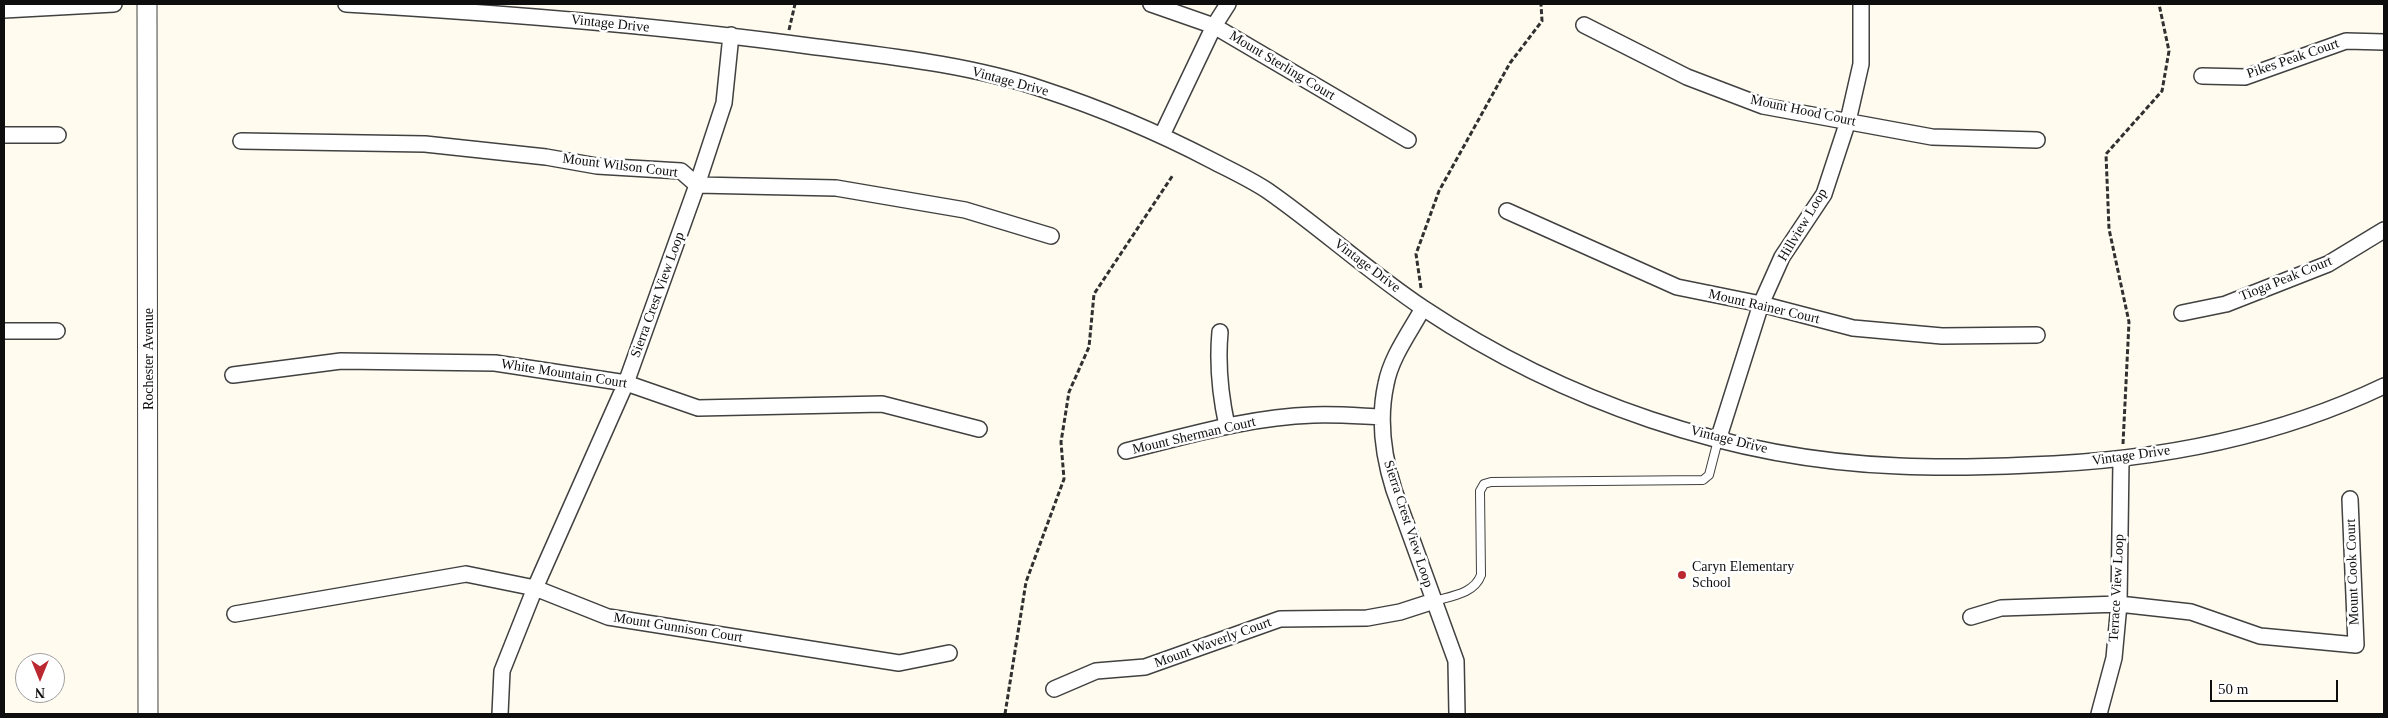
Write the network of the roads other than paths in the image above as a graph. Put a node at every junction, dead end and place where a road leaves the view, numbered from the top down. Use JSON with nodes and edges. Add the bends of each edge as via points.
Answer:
{"nodes":[{"id":1,"x":114,"y":4,"type":"edge"},
{"id":2,"x":148,"y":4,"type":"edge"},
{"id":3,"x":346,"y":4,"type":"edge"},
{"id":4,"x":1151,"y":4,"type":"edge"},
{"id":5,"x":1228,"y":4,"type":"edge"},
{"id":6,"x":1861,"y":4,"type":"edge"},
{"id":7,"x":489,"y":8,"type":"edge"},
{"id":8,"x":4,"y":10,"type":"edge"},
{"id":9,"x":1584,"y":25,"type":"dead end"},
{"id":10,"x":1214,"y":26,"type":"junction"},
{"id":11,"x":731,"y":35,"type":"junction"},
{"id":12,"x":2384,"y":42,"type":"edge"},
{"id":13,"x":2202,"y":76,"type":"dead end"},
{"id":14,"x":1848,"y":121,"type":"junction"},
{"id":15,"x":4,"y":135,"type":"edge"},
{"id":16,"x":58,"y":135,"type":"dead end"},
{"id":17,"x":1162,"y":135,"type":"junction"},
{"id":18,"x":1408,"y":140,"type":"dead end"},
{"id":19,"x":2037,"y":140,"type":"dead end"},
{"id":20,"x":241,"y":141,"type":"dead end"},
{"id":21,"x":697,"y":185,"type":"junction"},
{"id":22,"x":1506,"y":211,"type":"dead end"},
{"id":23,"x":2384,"y":230,"type":"edge"},
{"id":24,"x":1050,"y":236,"type":"dead end"},
{"id":25,"x":1761,"y":304,"type":"junction"},
{"id":26,"x":1423,"y":308,"type":"junction"},
{"id":27,"x":2182,"y":313,"type":"dead end"},
{"id":28,"x":4,"y":331,"type":"edge"},
{"id":29,"x":57,"y":331,"type":"dead end"},
{"id":30,"x":1220,"y":332,"type":"dead end"},
{"id":31,"x":2037,"y":335,"type":"dead end"},
{"id":32,"x":233,"y":375,"type":"dead end"},
{"id":33,"x":626,"y":383,"type":"junction"},
{"id":34,"x":2384,"y":386,"type":"edge"},
{"id":35,"x":1382,"y":416,"type":"junction"},
{"id":36,"x":1226,"y":426,"type":"junction"},
{"id":37,"x":979,"y":429,"type":"dead end"},
{"id":38,"x":1718,"y":440,"type":"junction"},
{"id":39,"x":1126,"y":451,"type":"dead end"},
{"id":40,"x":2121,"y":460,"type":"junction"},
{"id":41,"x":2350,"y":499,"type":"dead end"},
{"id":42,"x":535,"y":588,"type":"junction"},
{"id":43,"x":1434,"y":601,"type":"junction"},
{"id":44,"x":2119,"y":604,"type":"junction"},
{"id":45,"x":235,"y":614,"type":"dead end"},
{"id":46,"x":1971,"y":617,"type":"dead end"},
{"id":47,"x":949,"y":653,"type":"dead end"},
{"id":48,"x":1054,"y":689,"type":"dead end"},
{"id":49,"x":148,"y":714,"type":"edge"},
{"id":50,"x":500,"y":714,"type":"edge"},
{"id":51,"x":1457,"y":714,"type":"edge"},
{"id":52,"x":2099,"y":714,"type":"edge"}],
"edges":[{"from":1,"to":8,"type":"street"},
{"from":2,"to":49,"type":"street","name":"Rochester Avenue"},
{"from":3,"to":7,"type":"street","name":"Vintage Drive"},
{"from":4,"to":10,"type":"street","name":"Mount Sterling Court"},
{"from":5,"to":10,"type":"street"},
{"from":6,"to":14,"type":"street","name":"Hillview Loop","via":[[1861,64]]},
{"from":7,"to":11,"type":"street","name":"Vintage Drive"},
{"from":9,"to":14,"type":"street","name":"Mount Hood Court","via":[[1687,77],[1763,106]]},
{"from":10,"to":17,"type":"street"},
{"from":10,"to":18,"type":"street","name":"Mount Sterling Court"},
{"from":11,"to":17,"type":"street","name":"Vintage Drive","via":[[932,62],[1031,86]]},
{"from":11,"to":21,"type":"street","name":"Sierra Crest View Loop","via":[[724,103]]},
{"from":12,"to":13,"type":"street","name":"Pikes Peak Court","via":[[2346,41],[2245,77]]},
{"from":14,"to":19,"type":"street","name":"Mount Hood Court","via":[[1932,137]]},
{"from":14,"to":25,"type":"street","name":"Hillview Loop","via":[[1824,194],[1782,257]]},
{"from":15,"to":16,"type":"street"},
{"from":17,"to":26,"type":"street","name":"Vintage Drive","via":[[1264,188]]},
{"from":20,"to":21,"type":"street","name":"Mount Wilson Court","via":[[425,144],[597,166],[681,171]]},
{"from":21,"to":24,"type":"street","via":[[836,188],[965,210]]},
{"from":21,"to":33,"type":"street","name":"Sierra Crest View Loop"},
{"from":22,"to":25,"type":"street","name":"Mount Rainer Court","via":[[1677,287]]},
{"from":23,"to":27,"type":"street","name":"Tioga Peak Court","via":[[2328,264],[2226,304]]},
{"from":25,"to":31,"type":"street","name":"Mount Rainer Court","via":[[1853,328],[1942,336]]},
{"from":25,"to":38,"type":"street","name":"Hillview Loop"},
{"from":26,"to":35,"type":"street","name":"Sierra Crest View Loop","via":[[1397,355],[1386,383]]},
{"from":26,"to":38,"type":"street","name":"Vintage Drive","via":[[1532,372],[1649,419]]},
{"from":28,"to":29,"type":"street"},
{"from":30,"to":36,"type":"street","via":[[1217,362]]},
{"from":32,"to":33,"type":"street","name":"White Mountain Court","via":[[341,362],[495,363]]},
{"from":33,"to":37,"type":"street","name":"White Mountain Court","via":[[698,408],[882,404]]},
{"from":33,"to":42,"type":"street","name":"Sierra Crest View Loop"},
{"from":34,"to":40,"type":"street","name":"Vintage Drive","via":[[2288,424],[2228,441]]},
{"from":35,"to":36,"type":"street","name":"Mount Sherman Court","via":[[1313,415]]},
{"from":35,"to":43,"type":"street","name":"Sierra Crest View Loop","via":[[1386,463]]},
{"from":36,"to":39,"type":"street","name":"Mount Sherman Court"},
{"from":38,"to":40,"type":"street","name":"Vintage Drive","via":[[1814,458],[1896,466],[1989,467]]},
{"from":38,"to":43,"type":"lane","via":[[1709,475],[1703,480],[1484,484],[1480,491],[1481,575],[1478,584]]},
{"from":40,"to":44,"type":"street","name":"Terrace View Loop"},
{"from":41,"to":44,"type":"street","name":"Mount Cook Court","via":[[2356,645],[2260,636],[2191,612]]},
{"from":42,"to":45,"type":"street","name":"Mount Gunnison Court","via":[[466,574]]},
{"from":42,"to":47,"type":"street","name":"Mount Gunnison Court","via":[[608,617],[899,663]]},
{"from":42,"to":50,"type":"street","name":"Sierra Crest View Loop","via":[[502,670]]},
{"from":43,"to":48,"type":"street","name":"Mount Waverly Court","via":[[1367,618],[1280,619],[1145,667],[1096,671]]},
{"from":43,"to":51,"type":"street","name":"Sierra Crest View Loop","via":[[1456,661]]},
{"from":44,"to":46,"type":"street","via":[[2001,608]]},
{"from":44,"to":52,"type":"street","name":"Terrace View Loop","via":[[2114,658]]}]}
